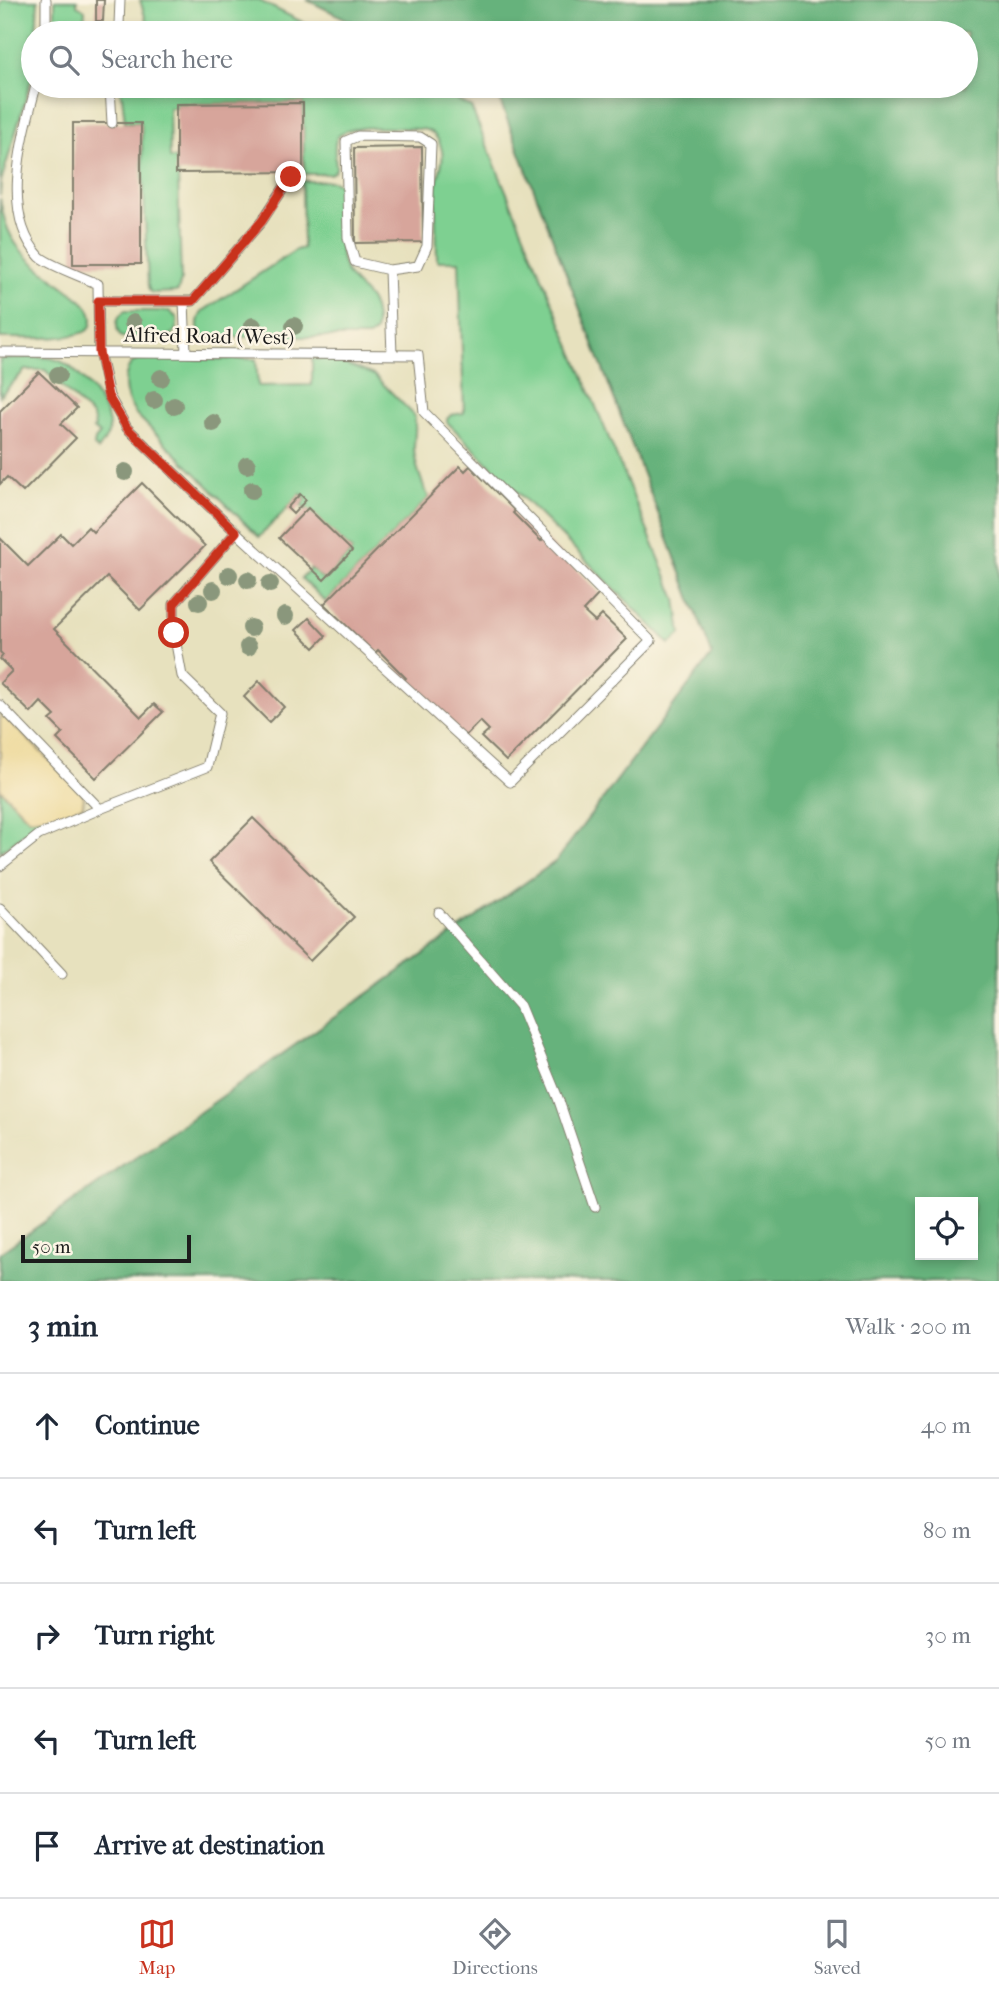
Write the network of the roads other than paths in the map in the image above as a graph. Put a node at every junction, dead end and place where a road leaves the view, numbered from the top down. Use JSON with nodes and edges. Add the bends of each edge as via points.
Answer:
{"nodes":[{"id":1,"x":46,"y":0,"type":"edge"},
{"id":2,"x":120,"y":0,"type":"edge"},
{"id":3,"x":46,"y":21,"type":"edge"},
{"id":4,"x":120,"y":21,"type":"edge"},
{"id":5,"x":33,"y":98,"type":"edge"},
{"id":6,"x":111,"y":98,"type":"edge"},
{"id":7,"x":112,"y":123,"type":"dead end"},
{"id":8,"x":291,"y":177,"type":"dead end"},
{"id":9,"x":389,"y":270,"type":"junction"},
{"id":10,"x":98,"y":301,"type":"junction"},
{"id":11,"x":184,"y":301,"type":"junction"},
{"id":12,"x":0,"y":352,"type":"edge"},
{"id":13,"x":99,"y":352,"type":"junction"},
{"id":14,"x":186,"y":353,"type":"junction"},
{"id":15,"x":392,"y":355,"type":"junction"},
{"id":16,"x":236,"y":532,"type":"junction"},
{"id":17,"x":0,"y":705,"type":"edge"},
{"id":18,"x":100,"y":809,"type":"junction"},
{"id":19,"x":0,"y":866,"type":"edge"},
{"id":20,"x":0,"y":908,"type":"edge"},
{"id":21,"x":439,"y":913,"type":"dead end"},
{"id":22,"x":62,"y":974,"type":"dead end"},
{"id":23,"x":595,"y":1207,"type":"dead end"}],
"edges":[{"from":1,"to":3,"type":"lane"},
{"from":2,"to":4,"type":"lane"},
{"from":5,"to":10,"type":"lane","via":[[12,173],[10,206],[19,235],[40,258],[98,284]]},
{"from":6,"to":7,"type":"lane"},
{"from":8,"to":11,"type":"lane","via":[[262,221],[193,301]]},
{"from":9,"to":9,"type":"lane","via":[[355,262],[348,238],[346,141],[358,136],[420,137],[431,144],[427,246],[418,266]]},
{"from":9,"to":15,"type":"lane"},
{"from":10,"to":11,"type":"lane"},
{"from":10,"to":13,"type":"lane"},
{"from":11,"to":14,"type":"lane"},
{"from":12,"to":13,"type":"lane","name":"Alfred Road (West)"},
{"from":13,"to":14,"type":"lane","name":"Alfred Road (West)"},
{"from":13,"to":16,"type":"lane","via":[[108,396],[127,428]]},
{"from":14,"to":15,"type":"lane","name":"Alfred Road (West)"},
{"from":15,"to":16,"type":"lane","name":"Alfred Road (West)","via":[[418,355],[424,412],[651,641],[510,782]]},
{"from":16,"to":18,"type":"lane","via":[[174,604],[182,676],[220,713],[207,767]]},
{"from":17,"to":18,"type":"lane"},
{"from":18,"to":19,"type":"lane","via":[[39,835]]},
{"from":20,"to":22,"type":"lane"},
{"from":21,"to":23,"type":"lane","via":[[520,1006]]}]}
